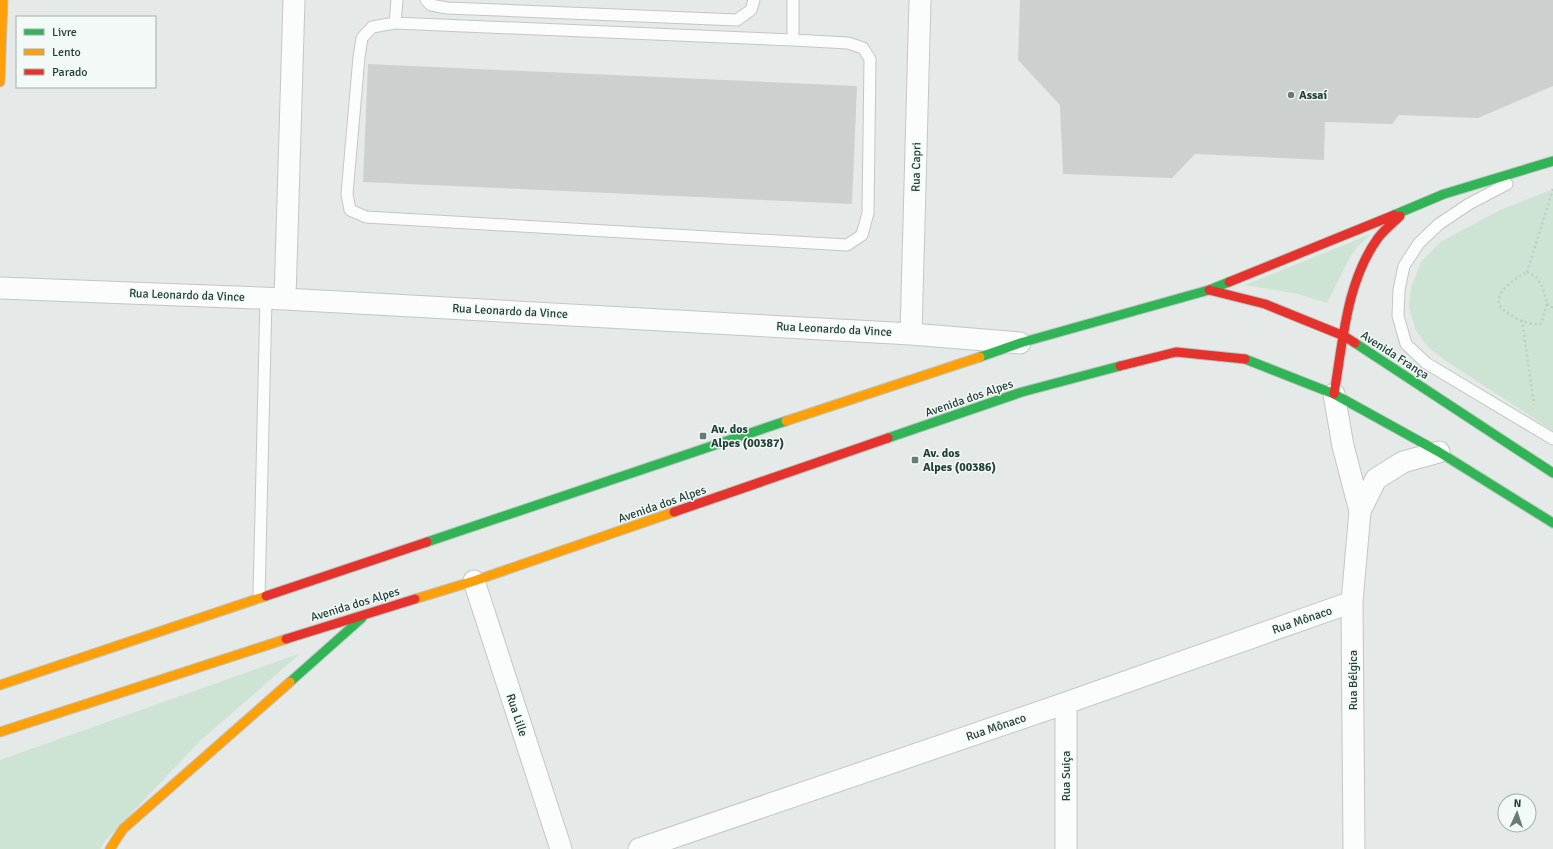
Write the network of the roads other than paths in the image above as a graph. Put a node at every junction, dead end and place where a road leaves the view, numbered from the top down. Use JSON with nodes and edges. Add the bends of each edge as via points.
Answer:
{"nodes":[{"id":1,"x":3,"y":0,"type":"edge"},
{"id":2,"x":294,"y":0,"type":"edge"},
{"id":3,"x":397,"y":0,"type":"edge"},
{"id":4,"x":426,"y":0,"type":"edge"},
{"id":5,"x":754,"y":0,"type":"edge"},
{"id":6,"x":793,"y":0,"type":"edge"},
{"id":7,"x":920,"y":0,"type":"edge"},
{"id":8,"x":395,"y":23,"type":"junction"},
{"id":9,"x":793,"y":40,"type":"junction"},
{"id":10,"x":0,"y":82,"type":"edge"},
{"id":11,"x":1553,"y":161,"type":"edge"},
{"id":12,"x":1540,"y":166,"type":"junction"},
{"id":13,"x":1408,"y":209,"type":"junction"},
{"id":14,"x":0,"y":288,"type":"edge"},
{"id":15,"x":1209,"y":290,"type":"junction"},
{"id":16,"x":276,"y":298,"type":"junction"},
{"id":17,"x":911,"y":334,"type":"junction"},
{"id":18,"x":1344,"y":336,"type":"junction"},
{"id":19,"x":1020,"y":343,"type":"junction"},
{"id":20,"x":1334,"y":394,"type":"junction"},
{"id":21,"x":1553,"y":439,"type":"edge"},
{"id":22,"x":1439,"y":452,"type":"junction"},
{"id":23,"x":1553,"y":473,"type":"edge"},
{"id":24,"x":1360,"y":511,"type":"junction"},
{"id":25,"x":1553,"y":523,"type":"edge"},
{"id":26,"x":474,"y":581,"type":"junction"},
{"id":27,"x":259,"y":597,"type":"junction"},
{"id":28,"x":1352,"y":602,"type":"junction"},
{"id":29,"x":369,"y":612,"type":"junction"},
{"id":30,"x":0,"y":685,"type":"edge"},
{"id":31,"x":1066,"y":703,"type":"junction"},
{"id":32,"x":0,"y":732,"type":"edge"},
{"id":33,"x":110,"y":849,"type":"edge"},
{"id":34,"x":560,"y":849,"type":"edge"},
{"id":35,"x":639,"y":849,"type":"edge"},
{"id":36,"x":1066,"y":849,"type":"edge"},
{"id":37,"x":1354,"y":849,"type":"edge"}],
"edges":[{"from":1,"to":10,"type":"main road"},
{"from":2,"to":16,"type":"street"},
{"from":3,"to":8,"type":"lane"},
{"from":4,"to":5,"type":"lane","via":[[431,5],[447,8],[737,20],[751,10]]},
{"from":6,"to":9,"type":"lane"},
{"from":7,"to":17,"type":"street","name":"Rua Capri"},
{"from":8,"to":9,"type":"lane"},
{"from":8,"to":9,"type":"lane","via":[[372,27],[362,38],[358,57],[347,194],[350,210],[366,217],[847,246],[862,235],[868,213],[870,59],[863,48],[848,43]]},
{"from":11,"to":12,"type":"main road"},
{"from":12,"to":13,"type":"main road","via":[[1444,194]]},
{"from":12,"to":21,"type":"lane","via":[[1469,204],[1439,224],[1420,243],[1404,266],[1399,290],[1398,316],[1406,344],[1426,363]]},
{"from":13,"to":15,"type":"main road"},
{"from":13,"to":18,"type":"main road","via":[[1379,238],[1360,268]]},
{"from":14,"to":16,"type":"street","name":"Rua Leonardo da Vince"},
{"from":15,"to":18,"type":"main road","name":"Avenida França","via":[[1265,304]]},
{"from":15,"to":19,"type":"main road"},
{"from":16,"to":17,"type":"street","name":"Rua Leonardo da Vince"},
{"from":16,"to":27,"type":"lane"},
{"from":17,"to":19,"type":"street","name":"Rua Leonardo da Vince"},
{"from":18,"to":20,"type":"main road"},
{"from":18,"to":23,"type":"main road","name":"Avenida França"},
{"from":19,"to":27,"type":"main road"},
{"from":20,"to":22,"type":"main road"},
{"from":20,"to":24,"type":"street","name":"Rua Bélgica","via":[[1343,446]]},
{"from":20,"to":26,"type":"main road","name":"Avenida dos Alpes","via":[[1242,358],[1176,352],[1022,392]]},
{"from":22,"to":24,"type":"street","name":"Rua Bélgica","via":[[1403,462],[1376,479]]},
{"from":22,"to":25,"type":"main road"},
{"from":24,"to":28,"type":"street","name":"Rua Bélgica"},
{"from":26,"to":29,"type":"main road","name":"Avenida dos Alpes"},
{"from":26,"to":34,"type":"street","name":"Rua Lille"},
{"from":27,"to":30,"type":"main road"},
{"from":28,"to":31,"type":"street","name":"Rua Mônaco"},
{"from":28,"to":37,"type":"street","name":"Rua Bélgica"},
{"from":29,"to":32,"type":"main road","name":"Avenida dos Alpes"},
{"from":29,"to":33,"type":"main road","via":[[123,829]]},
{"from":31,"to":35,"type":"street","name":"Rua Mônaco"},
{"from":31,"to":36,"type":"street","name":"Rua Suiça"}]}
